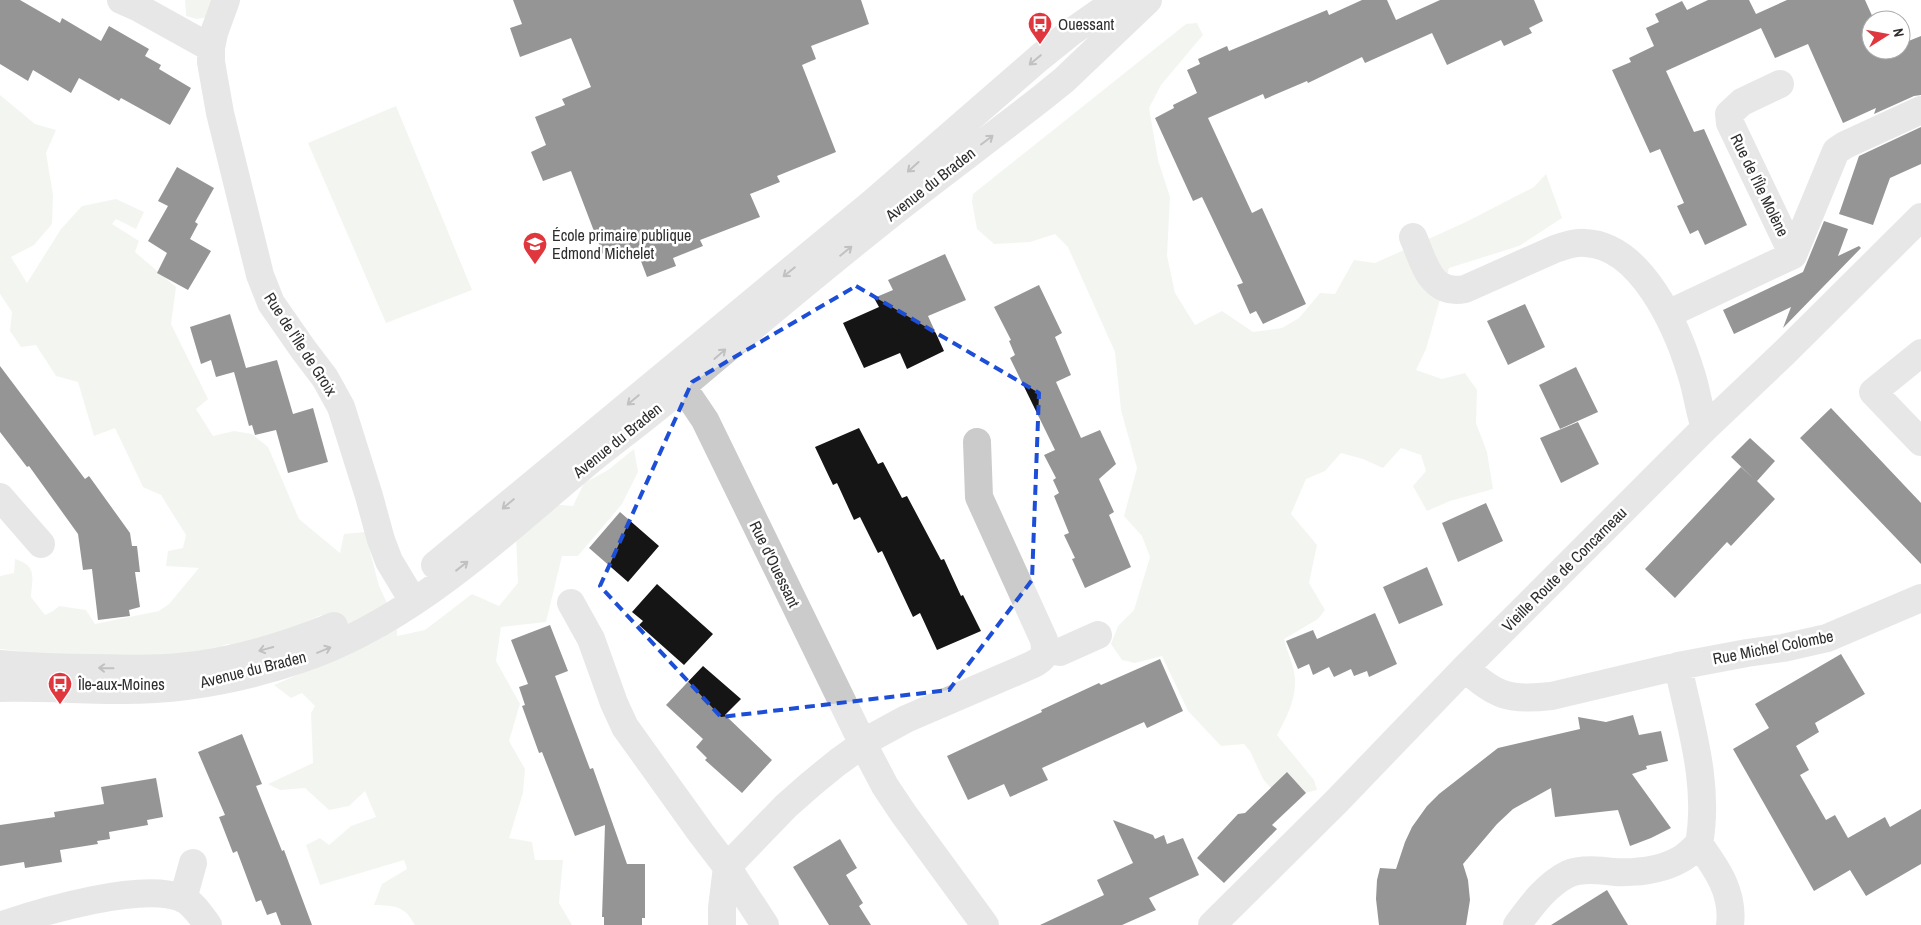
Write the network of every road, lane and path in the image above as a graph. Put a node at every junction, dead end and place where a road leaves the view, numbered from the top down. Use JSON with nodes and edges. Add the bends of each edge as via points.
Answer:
{"nodes":[{"id":1,"x":121,"y":0,"type":"edge"},
{"id":2,"x":226,"y":0,"type":"edge"},
{"id":3,"x":1117,"y":0,"type":"edge"},
{"id":4,"x":1148,"y":0,"type":"edge"},
{"id":5,"x":211,"y":48,"type":"junction"},
{"id":6,"x":1780,"y":84,"type":"dead end"},
{"id":7,"x":1921,"y":110,"type":"edge"},
{"id":8,"x":1921,"y":217,"type":"edge"},
{"id":9,"x":1413,"y":237,"type":"dead end"},
{"id":10,"x":1794,"y":255,"type":"junction"},
{"id":11,"x":1668,"y":314,"type":"junction"},
{"id":12,"x":1921,"y":353,"type":"edge"},
{"id":13,"x":677,"y":378,"type":"junction"},
{"id":14,"x":1705,"y":428,"type":"junction"},
{"id":15,"x":977,"y":442,"type":"dead end"},
{"id":16,"x":1921,"y":442,"type":"edge"},
{"id":17,"x":0,"y":497,"type":"edge"},
{"id":18,"x":41,"y":544,"type":"dead end"},
{"id":19,"x":409,"y":594,"type":"junction"},
{"id":20,"x":1921,"y":598,"type":"edge"},
{"id":21,"x":571,"y":603,"type":"dead end"},
{"id":22,"x":1098,"y":635,"type":"dead end"},
{"id":23,"x":1046,"y":650,"type":"junction"},
{"id":24,"x":0,"y":664,"type":"edge"},
{"id":25,"x":1678,"y":666,"type":"junction"},
{"id":26,"x":1464,"y":668,"type":"junction"},
{"id":27,"x":0,"y":688,"type":"edge"},
{"id":28,"x":862,"y":744,"type":"junction"},
{"id":29,"x":1698,"y":844,"type":"junction"},
{"id":30,"x":193,"y":863,"type":"dead end"},
{"id":31,"x":727,"y":867,"type":"junction"},
{"id":32,"x":183,"y":899,"type":"junction"},
{"id":33,"x":2,"y":925,"type":"edge"},
{"id":34,"x":208,"y":925,"type":"edge"},
{"id":35,"x":722,"y":925,"type":"edge"},
{"id":36,"x":764,"y":925,"type":"edge"},
{"id":37,"x":985,"y":925,"type":"edge"},
{"id":38,"x":1212,"y":925,"type":"edge"},
{"id":39,"x":1517,"y":925,"type":"edge"},
{"id":40,"x":1730,"y":925,"type":"edge"}],
"edges":[{"from":1,"to":5,"type":"street"},
{"from":2,"to":5,"type":"street","name":"Rue de l'Île de Groix"},
{"from":3,"to":13,"type":"street","name":"Avenue du Braden","one_way":true,"via":[[1039,58]]},
{"from":13,"to":4,"type":"street","name":"Avenue du Braden","one_way":true,"via":[[719,354],[905,203],[1057,86]]},
{"from":5,"to":19,"type":"street","name":"Rue de l'Île de Groix","via":[[217,98],[260,275],[271,303],[325,378],[341,407],[381,540],[389,561]]},
{"from":6,"to":10,"type":"street","name":"Rue de l'Île Molène","via":[[1742,102],[1729,114],[1730,123]]},
{"from":7,"to":10,"type":"street","name":"Rue de l'Île Molène","via":[[1836,151]]},
{"from":8,"to":14,"type":"street","name":"Vieille Route de Concarneau"},
{"from":9,"to":11,"type":"street","via":[[1431,279],[1439,287],[1450,290],[1465,290],[1570,244],[1585,243],[1606,248],[1622,256],[1636,270]]},
{"from":10,"to":11,"type":"street","name":"Rue de l'Île Molène"},
{"from":11,"to":14,"type":"street","via":[[1690,370]]},
{"from":12,"to":16,"type":"street","via":[[1873,392]]},
{"from":13,"to":19,"type":"street","name":"Avenue du Braden","via":[[595,457],[484,550],[437,586]]},
{"from":13,"to":28,"type":"street","name":"Rue d'Ouessant","via":[[705,420]]},
{"from":14,"to":26,"type":"street","name":"Vieille Route de Concarneau"},
{"from":15,"to":23,"type":"street","via":[[979,497],[1040,629]]},
{"from":17,"to":18,"type":"street"},
{"from":19,"to":24,"type":"street","name":"Avenue du Braden","one_way":true,"via":[[305,637],[209,663],[152,669]]},
{"from":27,"to":19,"type":"street","name":"Avenue du Braden","one_way":true,"via":[[128,690],[238,677],[334,646],[391,616]]},
{"from":20,"to":25,"type":"street","name":"Rue Michel Colombe","via":[[1827,638]]},
{"from":21,"to":31,"type":"street","via":[[591,639],[625,727]]},
{"from":22,"to":23,"type":"street","via":[[1060,652]]},
{"from":23,"to":28,"type":"street","via":[[1043,658],[1035,663],[906,720]]},
{"from":25,"to":26,"type":"street","name":"Rue Michel Colombe","via":[[1534,698],[1503,695],[1481,683]]},
{"from":25,"to":29,"type":"street","via":[[1702,785],[1702,827]]},
{"from":26,"to":38,"type":"street","name":"Vieille Route de Concarneau"},
{"from":28,"to":31,"type":"street","via":[[786,806]]},
{"from":28,"to":37,"type":"street","name":"Rue d'Ouessant","via":[[903,814]]},
{"from":29,"to":39,"type":"street","via":[[1683,858],[1647,871],[1600,870],[1570,874],[1546,889]]},
{"from":29,"to":40,"type":"street","via":[[1719,872],[1726,888],[1731,906]]},
{"from":30,"to":32,"type":"street"},
{"from":31,"to":35,"type":"street"},
{"from":31,"to":36,"type":"street"},
{"from":32,"to":33,"type":"street","via":[[162,893],[122,895],[38,913]]},
{"from":32,"to":34,"type":"street"}]}
